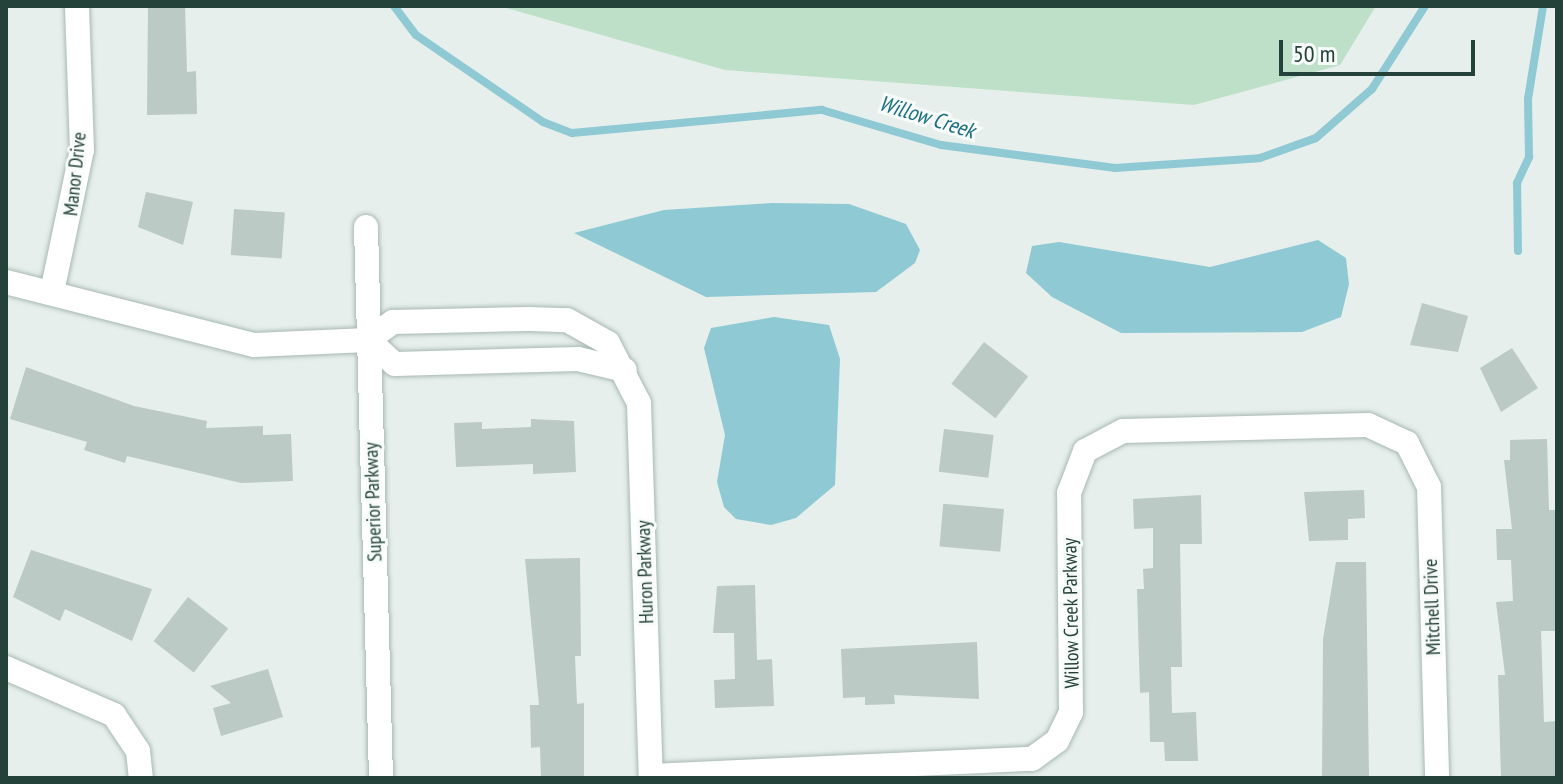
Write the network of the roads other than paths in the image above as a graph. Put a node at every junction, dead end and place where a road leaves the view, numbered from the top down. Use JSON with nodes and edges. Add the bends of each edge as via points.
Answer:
{"nodes":[{"id":1,"x":77,"y":6,"type":"edge"},
{"id":2,"x":366,"y":227,"type":"dead end"},
{"id":3,"x":6,"y":282,"type":"edge"},
{"id":4,"x":52,"y":292,"type":"junction"},
{"id":5,"x":496,"y":320,"type":"junction"},
{"id":6,"x":368,"y":340,"type":"junction"},
{"id":7,"x":497,"y":362,"type":"junction"},
{"id":8,"x":625,"y":370,"type":"junction"},
{"id":9,"x":1407,"y":443,"type":"joint"},
{"id":10,"x":6,"y":668,"type":"edge"},
{"id":11,"x":651,"y":777,"type":"edge"},
{"id":12,"x":141,"y":778,"type":"edge"},
{"id":13,"x":381,"y":778,"type":"edge"},
{"id":14,"x":1437,"y":778,"type":"edge"}],
"edges":[{"from":1,"to":4,"type":"street","name":"Manor Drive","via":[[82,150]]},
{"from":2,"to":6,"type":"street","name":"Superior Parkway"},
{"from":3,"to":4,"type":"street","name":"Huron Parkway"},
{"from":4,"to":6,"type":"street","name":"Huron Parkway","via":[[219,340],[322,347]]},
{"from":5,"to":6,"type":"street","name":"Huron Parkway","via":[[393,322]]},
{"from":5,"to":7,"type":"street"},
{"from":5,"to":8,"type":"street","name":"Huron Parkway","via":[[567,320],[608,343]]},
{"from":6,"to":7,"type":"street","via":[[395,364]]},
{"from":6,"to":13,"type":"street","name":"Superior Parkway"},
{"from":7,"to":8,"type":"street","via":[[578,359]]},
{"from":8,"to":11,"type":"street","name":"Huron Parkway","via":[[640,416]]},
{"from":9,"to":11,"type":"street","name":"Willow Creek Parkway","via":[[1368,425],[1123,431],[1094,443],[1070,483],[1071,712],[1057,741],[1032,759]]},
{"from":9,"to":14,"type":"street","name":"Mitchell Drive","via":[[1429,487]]},
{"from":10,"to":12,"type":"street","via":[[114,715],[138,751]]}]}
